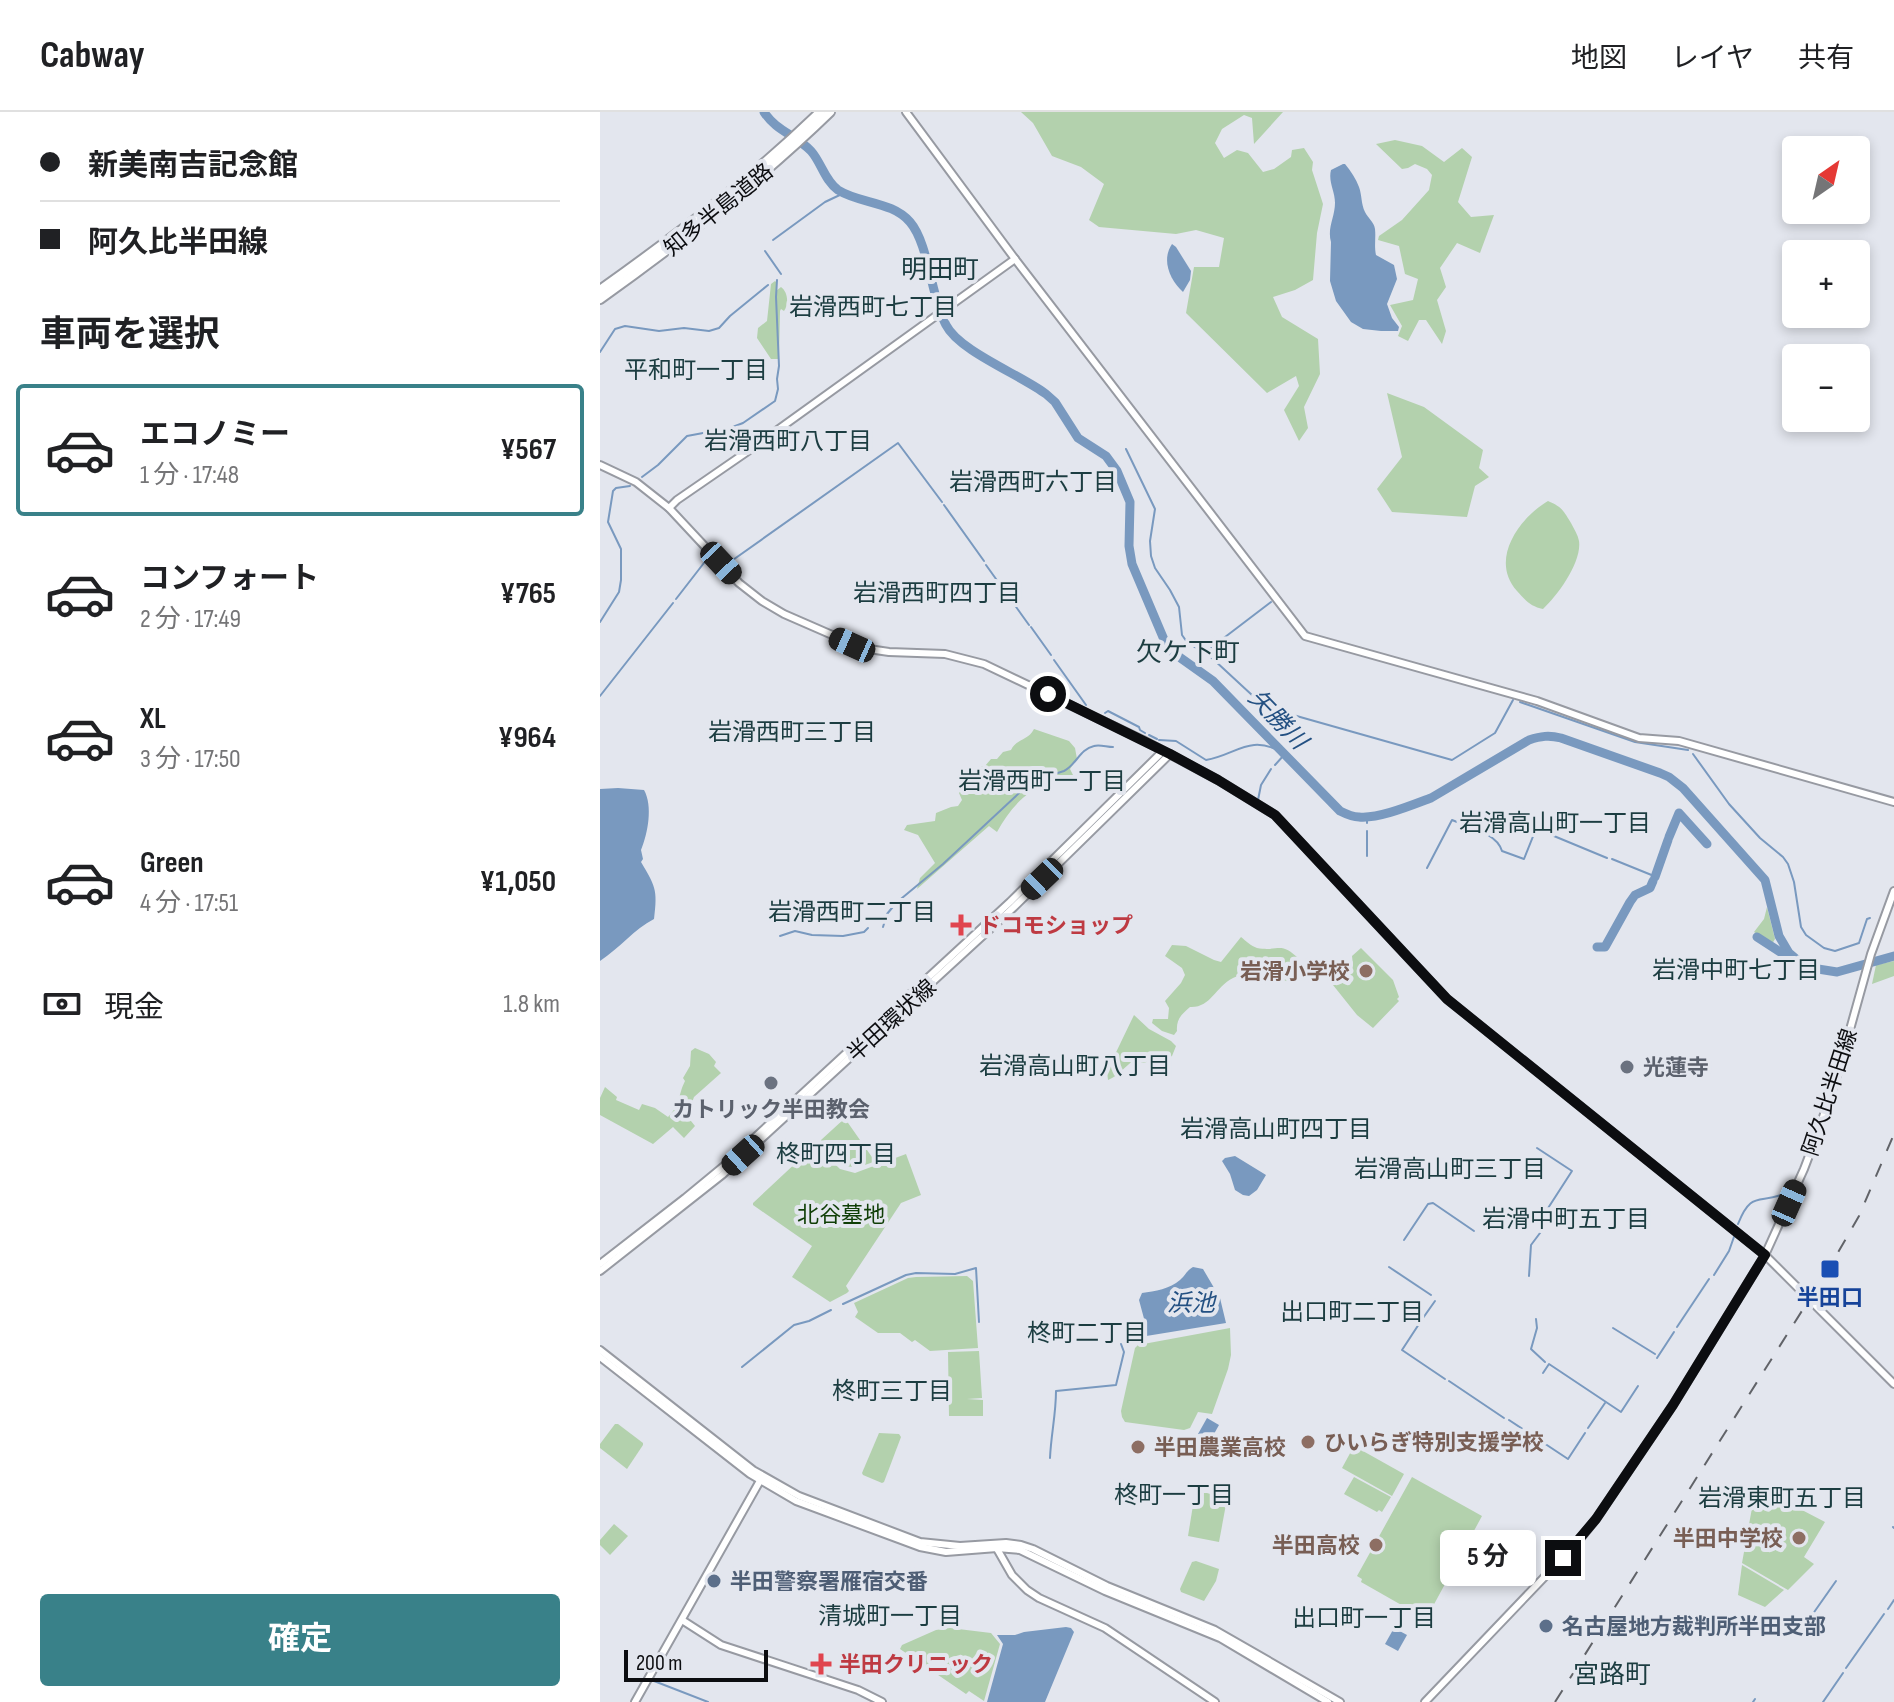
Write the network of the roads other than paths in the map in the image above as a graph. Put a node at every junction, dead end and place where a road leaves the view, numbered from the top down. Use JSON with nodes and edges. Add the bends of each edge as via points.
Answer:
{"nodes":[{"id":1,"x":820,"y":112,"type":"edge"},
{"id":2,"x":830,"y":112,"type":"edge"},
{"id":3,"x":906,"y":112,"type":"edge"},
{"id":4,"x":811,"y":125,"type":"junction"},
{"id":5,"x":781,"y":152,"type":"junction"},
{"id":6,"x":1015,"y":259,"type":"junction"},
{"id":7,"x":600,"y":290,"type":"edge"},
{"id":8,"x":600,"y":301,"type":"edge"},
{"id":9,"x":600,"y":465,"type":"edge"},
{"id":10,"x":669,"y":508,"type":"junction"},
{"id":11,"x":1167,"y":752,"type":"junction"},
{"id":12,"x":1894,"y":802,"type":"edge"},
{"id":13,"x":1894,"y":891,"type":"edge"},
{"id":14,"x":1765,"y":1255,"type":"junction"},
{"id":15,"x":600,"y":1264,"type":"edge"},
{"id":16,"x":600,"y":1271,"type":"edge"},
{"id":17,"x":600,"y":1350,"type":"edge"},
{"id":18,"x":600,"y":1357,"type":"edge"},
{"id":19,"x":1894,"y":1384,"type":"edge"},
{"id":20,"x":761,"y":1479,"type":"junction"},
{"id":21,"x":996,"y":1545,"type":"junction"},
{"id":22,"x":682,"y":1620,"type":"junction"},
{"id":23,"x":635,"y":1702,"type":"edge"},
{"id":24,"x":882,"y":1702,"type":"edge"},
{"id":25,"x":1215,"y":1702,"type":"edge"},
{"id":26,"x":1328,"y":1702,"type":"edge"},
{"id":27,"x":1340,"y":1702,"type":"edge"},
{"id":28,"x":1425,"y":1702,"type":"edge"}],
"edges":[{"from":1,"to":4,"type":"highway","name":"知多半島道路"},
{"from":2,"to":4,"type":"highway","name":"知多半島道路"},
{"from":3,"to":6,"type":"main road"},
{"from":4,"to":5,"type":"highway","name":"知多半島道路"},
{"from":5,"to":7,"type":"highway","name":"知多半島道路"},
{"from":5,"to":8,"type":"highway","name":"知多半島道路","via":[[648,270]]},
{"from":6,"to":10,"type":"main road"},
{"from":6,"to":12,"type":"main road","via":[[1305,636],[1537,701],[1639,738],[1679,741]]},
{"from":9,"to":10,"type":"main road","via":[[636,482]]},
{"from":10,"to":11,"type":"main road","via":[[739,583],[792,618],[862,648],[945,654],[984,664]]},
{"from":11,"to":14,"type":"main road","via":[[1280,819],[1447,999]]},
{"from":11,"to":15,"type":"main road","name":"半田環状線","via":[[725,1165]]},
{"from":11,"to":16,"type":"main road","name":"半田環状線","via":[[1014,907],[733,1165]]},
{"from":13,"to":14,"type":"main road","name":"阿久比半田線","via":[[1818,1132]]},
{"from":14,"to":19,"type":"main road"},
{"from":14,"to":28,"type":"main road","name":"阿久比半田線","via":[[1596,1519]]},
{"from":17,"to":20,"type":"main road"},
{"from":18,"to":20,"type":"main road"},
{"from":20,"to":21,"type":"main road","via":[[810,1507],[920,1547],[960,1552]]},
{"from":20,"to":22,"type":"main road"},
{"from":21,"to":25,"type":"main road","via":[[1027,1590],[1105,1628]]},
{"from":21,"to":26,"type":"main road","via":[[1020,1550],[1220,1638]]},
{"from":21,"to":27,"type":"main road","via":[[1033,1549],[1215,1630]]},
{"from":22,"to":23,"type":"main road"},
{"from":22,"to":24,"type":"main road","via":[[721,1645]]}]}
